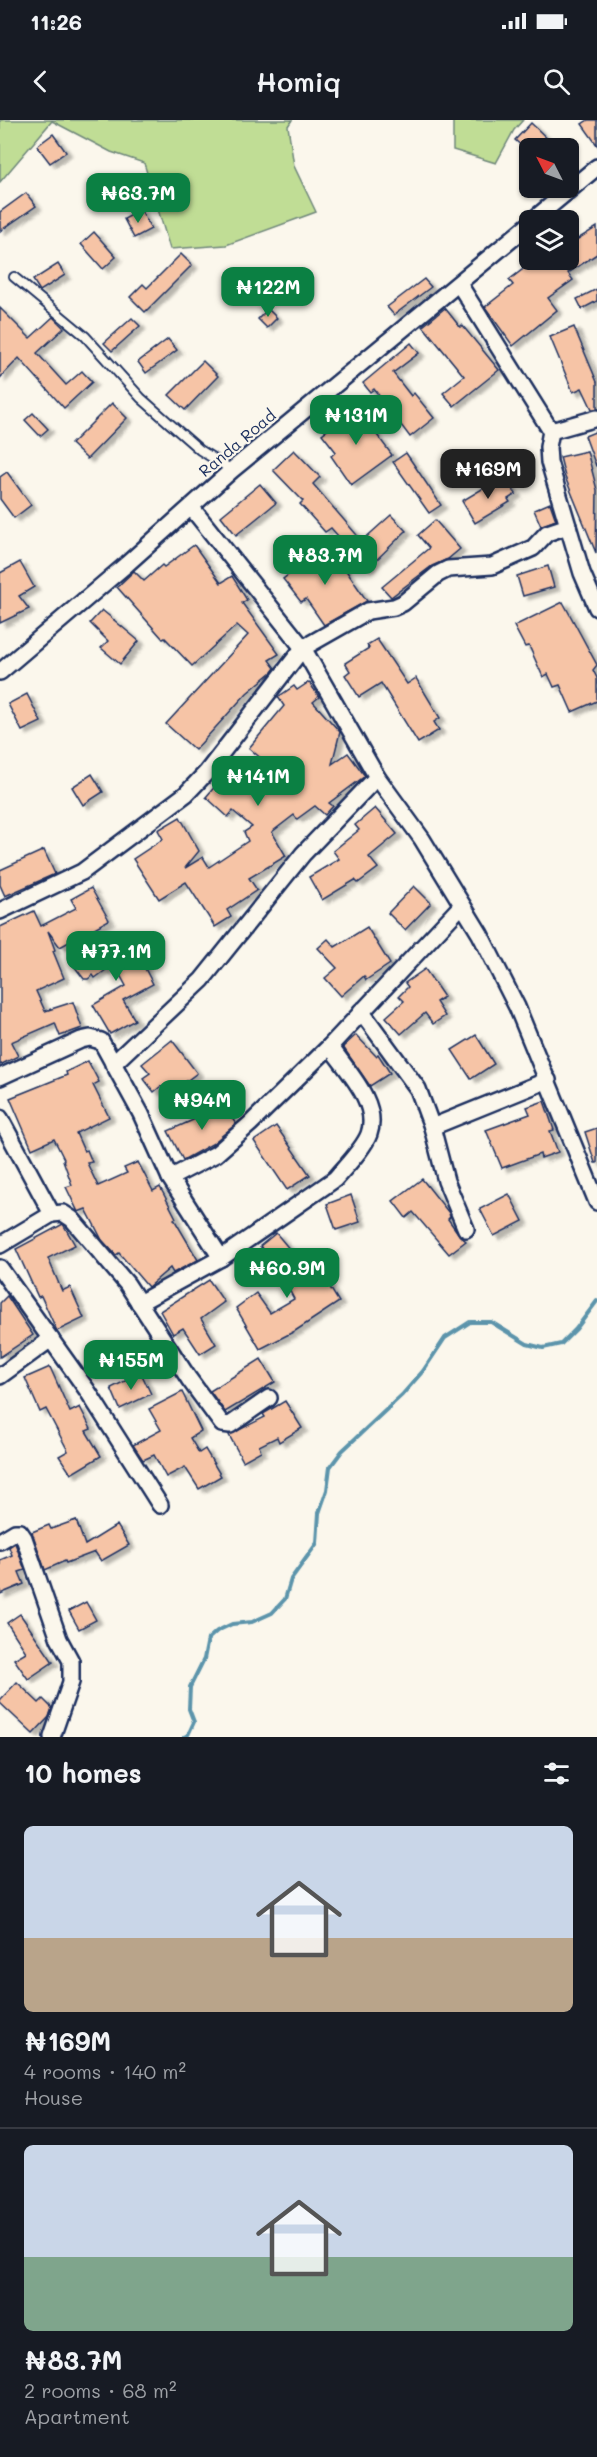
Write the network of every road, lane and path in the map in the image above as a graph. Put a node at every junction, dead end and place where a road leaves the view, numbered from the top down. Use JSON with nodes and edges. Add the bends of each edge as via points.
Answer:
{"nodes":[{"id":1,"x":597,"y":167,"type":"edge"},
{"id":2,"x":545,"y":210,"type":"edge"},
{"id":3,"x":519,"y":233,"type":"edge"},
{"id":4,"x":14,"y":277,"type":"dead end"},
{"id":5,"x":459,"y":284,"type":"junction"},
{"id":6,"x":597,"y":418,"type":"edge"},
{"id":7,"x":551,"y":431,"type":"junction"},
{"id":8,"x":232,"y":470,"type":"junction"},
{"id":9,"x":191,"y":507,"type":"junction"},
{"id":10,"x":568,"y":526,"type":"junction"},
{"id":11,"x":597,"y":608,"type":"edge"},
{"id":12,"x":303,"y":648,"type":"junction"},
{"id":13,"x":0,"y":672,"type":"edge"},
{"id":14,"x":377,"y":777,"type":"junction"},
{"id":15,"x":462,"y":905,"type":"junction"},
{"id":16,"x":0,"y":911,"type":"edge"},
{"id":17,"x":361,"y":1011,"type":"junction"},
{"id":18,"x":330,"y":1046,"type":"junction"},
{"id":19,"x":113,"y":1064,"type":"junction"},
{"id":20,"x":0,"y":1077,"type":"edge"},
{"id":21,"x":548,"y":1080,"type":"junction"},
{"id":22,"x":0,"y":1119,"type":"edge"},
{"id":23,"x":432,"y":1127,"type":"junction"},
{"id":24,"x":170,"y":1178,"type":"junction"},
{"id":25,"x":597,"y":1202,"type":"edge"},
{"id":26,"x":52,"y":1214,"type":"junction"},
{"id":27,"x":466,"y":1229,"type":"dead end"},
{"id":28,"x":0,"y":1245,"type":"edge"},
{"id":29,"x":221,"y":1258,"type":"junction"},
{"id":30,"x":0,"y":1268,"type":"edge"},
{"id":31,"x":139,"y":1303,"type":"junction"},
{"id":32,"x":51,"y":1339,"type":"junction"},
{"id":33,"x":0,"y":1376,"type":"edge"},
{"id":34,"x":269,"y":1398,"type":"dead end"},
{"id":35,"x":160,"y":1504,"type":"dead end"},
{"id":36,"x":0,"y":1541,"type":"edge"},
{"id":37,"x":52,"y":1737,"type":"edge"}],
"edges":[{"from":1,"to":2,"type":"street"},
{"from":3,"to":5,"type":"street","name":"Randa Road"},
{"from":4,"to":8,"type":"lane","via":[[85,336],[168,422],[200,450]]},
{"from":5,"to":7,"type":"street"},
{"from":5,"to":8,"type":"street","name":"Randa Road"},
{"from":6,"to":7,"type":"street"},
{"from":7,"to":10,"type":"street","via":[[549,462]]},
{"from":8,"to":9,"type":"street","name":"Randa Road"},
{"from":9,"to":12,"type":"street"},
{"from":9,"to":13,"type":"street","name":"Randa Road"},
{"from":10,"to":11,"type":"street"},
{"from":10,"to":12,"type":"street","via":[[548,533],[533,548],[492,567],[448,569],[403,603],[368,610]]},
{"from":12,"to":14,"type":"street"},
{"from":12,"to":16,"type":"street","via":[[186,794],[82,872]]},
{"from":14,"to":15,"type":"street","via":[[423,839]]},
{"from":14,"to":19,"type":"street","via":[[303,854],[202,980]]},
{"from":15,"to":17,"type":"street"},
{"from":15,"to":21,"type":"street","via":[[517,1007]]},
{"from":17,"to":18,"type":"street"},
{"from":17,"to":23,"type":"street","via":[[418,1089]]},
{"from":18,"to":24,"type":"street","via":[[216,1154]]},
{"from":18,"to":29,"type":"street","via":[[368,1102],[369,1134],[335,1179]]},
{"from":19,"to":20,"type":"street","via":[[101,1041],[90,1038]]},
{"from":19,"to":24,"type":"street"},
{"from":21,"to":23,"type":"street"},
{"from":21,"to":25,"type":"street"},
{"from":22,"to":26,"type":"street"},
{"from":23,"to":27,"type":"street","via":[[446,1181]]},
{"from":24,"to":29,"type":"street"},
{"from":26,"to":28,"type":"street"},
{"from":26,"to":31,"type":"street","via":[[63,1213],[72,1219],[119,1273]]},
{"from":29,"to":31,"type":"street"},
{"from":30,"to":32,"type":"street"},
{"from":31,"to":34,"type":"street","via":[[222,1424],[230,1425]]},
{"from":32,"to":33,"type":"street"},
{"from":32,"to":35,"type":"street"},
{"from":36,"to":37,"type":"street","via":[[15,1532],[24,1538],[59,1639],[71,1661],[71,1682]]}]}
